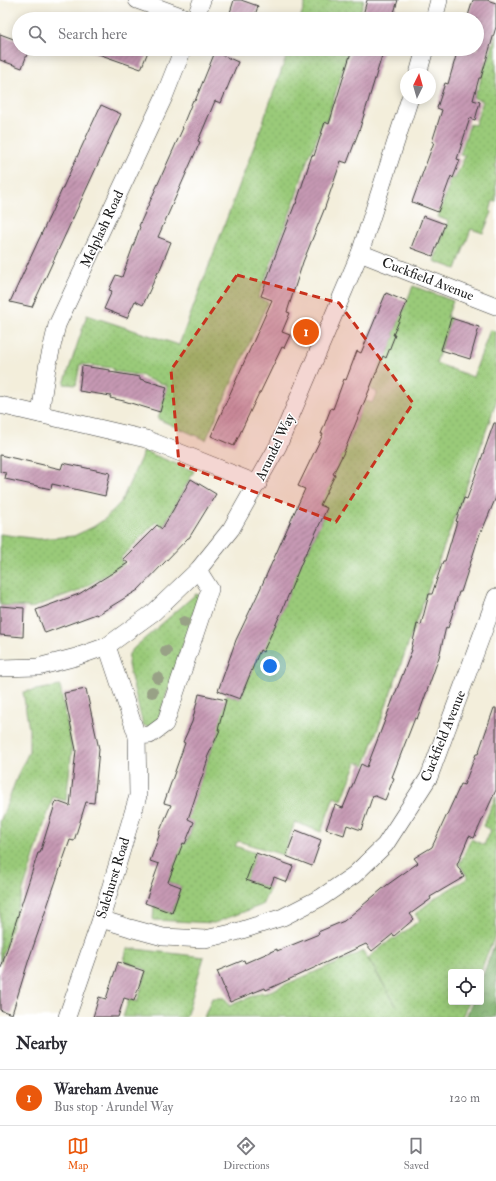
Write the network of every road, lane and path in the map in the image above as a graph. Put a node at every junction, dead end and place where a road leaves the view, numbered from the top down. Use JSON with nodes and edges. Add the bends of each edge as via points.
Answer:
{"nodes":[{"id":1,"x":137,"y":0,"type":"edge"},
{"id":2,"x":202,"y":0,"type":"edge"},
{"id":3,"x":439,"y":0,"type":"edge"},
{"id":4,"x":170,"y":12,"type":"edge"},
{"id":5,"x":198,"y":12,"type":"edge"},
{"id":6,"x":436,"y":12,"type":"edge"},
{"id":7,"x":180,"y":56,"type":"edge"},
{"id":8,"x":423,"y":56,"type":"edge"},
{"id":9,"x":420,"y":68,"type":"edge"},
{"id":10,"x":408,"y":104,"type":"edge"},
{"id":11,"x":360,"y":253,"type":"junction"},
{"id":12,"x":496,"y":306,"type":"edge"},
{"id":13,"x":0,"y":405,"type":"edge"},
{"id":14,"x":40,"y":414,"type":"junction"},
{"id":15,"x":258,"y":484,"type":"junction"},
{"id":16,"x":198,"y":570,"type":"junction"},
{"id":17,"x":496,"y":597,"type":"edge"},
{"id":18,"x":107,"y":646,"type":"junction"},
{"id":19,"x":0,"y":668,"type":"edge"},
{"id":20,"x":137,"y":736,"type":"junction"},
{"id":21,"x":101,"y":918,"type":"junction"},
{"id":22,"x":67,"y":1017,"type":"edge"}],
"edges":[{"from":1,"to":4,"type":"street"},
{"from":2,"to":5,"type":"street"},
{"from":3,"to":6,"type":"street"},
{"from":7,"to":14,"type":"street","name":"Melplash Road","via":[[164,97],[57,325]]},
{"from":8,"to":9,"type":"street"},
{"from":10,"to":11,"type":"street","name":"Arundel Way"},
{"from":11,"to":12,"type":"street","name":"Cuckfield Avenue"},
{"from":11,"to":15,"type":"street","name":"Arundel Way","via":[[278,446]]},
{"from":13,"to":14,"type":"street"},
{"from":14,"to":15,"type":"street","via":[[146,440]]},
{"from":15,"to":16,"type":"street","name":"Arundel Way","via":[[231,529]]},
{"from":16,"to":18,"type":"street","name":"Arundel Way","via":[[154,612]]},
{"from":16,"to":20,"type":"street","via":[[210,588],[165,724],[150,735]]},
{"from":17,"to":21,"type":"street","name":"Cuckfield Avenue","via":[[429,777],[385,845],[354,875],[322,897],[283,917],[205,939],[163,937]]},
{"from":18,"to":19,"type":"street","name":"Arundel Way","via":[[38,667]]},
{"from":18,"to":20,"type":"street","name":"Salehurst Road"},
{"from":20,"to":21,"type":"street","name":"Salehurst Road","via":[[138,796]]},
{"from":21,"to":22,"type":"street","name":"Salehurst Road"}]}
